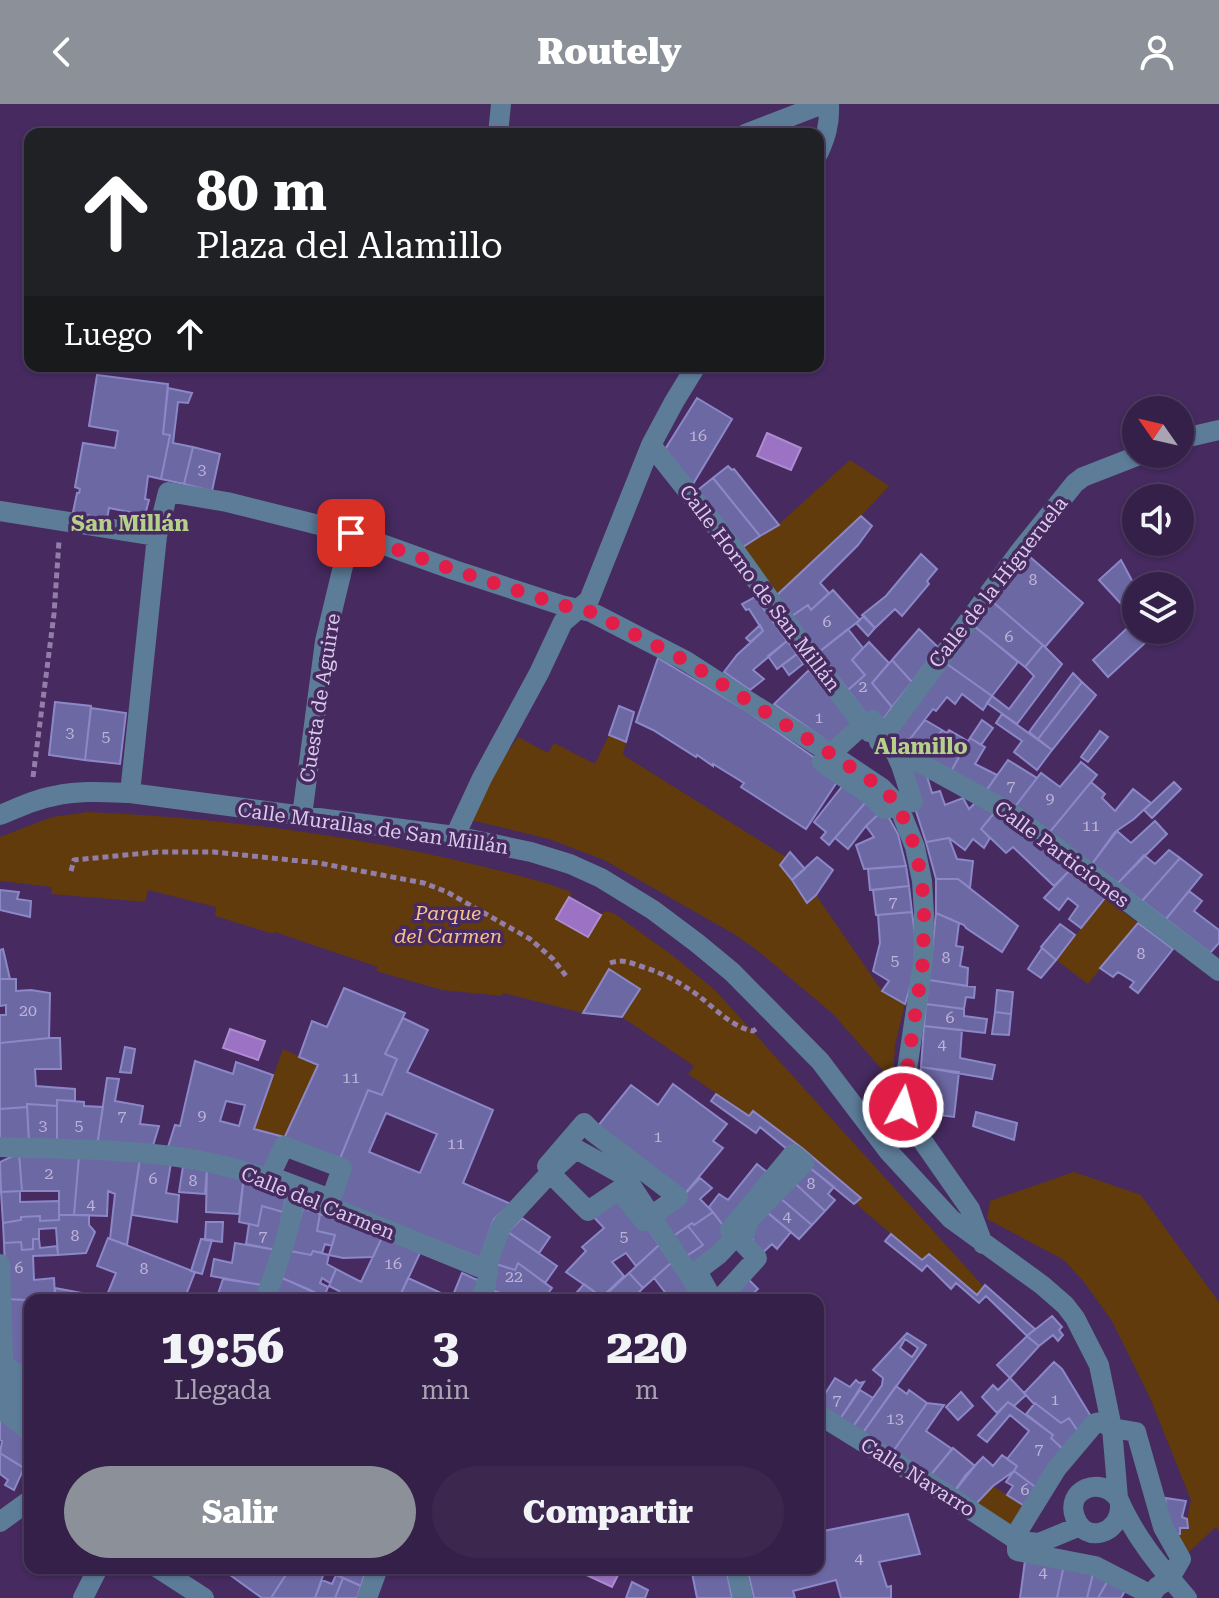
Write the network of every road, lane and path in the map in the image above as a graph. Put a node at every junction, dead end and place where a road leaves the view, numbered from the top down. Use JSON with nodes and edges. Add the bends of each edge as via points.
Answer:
{"nodes":[{"id":1,"x":501,"y":104,"type":"edge"},
{"id":2,"x":823,"y":104,"type":"edge"},
{"id":3,"x":829,"y":104,"type":"edge"},
{"id":4,"x":499,"y":128,"type":"edge"},
{"id":5,"x":761,"y":128,"type":"edge"},
{"id":6,"x":824,"y":141,"type":"edge"},
{"id":7,"x":692,"y":372,"type":"edge"},
{"id":8,"x":1219,"y":430,"type":"edge"},
{"id":9,"x":1194,"y":436,"type":"edge"},
{"id":10,"x":651,"y":445,"type":"junction"},
{"id":11,"x":1122,"y":462,"type":"edge"},
{"id":12,"x":0,"y":511,"type":"edge"},
{"id":13,"x":60,"y":520,"type":"junction"},
{"id":14,"x":351,"y":533,"type":"junction"},
{"id":15,"x":157,"y":536,"type":"junction"},
{"id":16,"x":579,"y":608,"type":"junction"},
{"id":17,"x":878,"y":737,"type":"junction"},
{"id":18,"x":834,"y":756,"type":"junction"},
{"id":19,"x":882,"y":788,"type":"junction"},
{"id":20,"x":130,"y":793,"type":"junction"},
{"id":21,"x":30,"y":803,"type":"junction"},
{"id":22,"x":898,"y":805,"type":"junction"},
{"id":23,"x":0,"y":815,"type":"edge"},
{"id":24,"x":302,"y":816,"type":"junction"},
{"id":25,"x":455,"y":836,"type":"junction"},
{"id":26,"x":71,"y":871,"type":"dead end"},
{"id":27,"x":610,"y":963,"type":"dead end"},
{"id":28,"x":1219,"y":971,"type":"edge"},
{"id":29,"x":566,"y":976,"type":"dead end"},
{"id":30,"x":756,"y":1029,"type":"dead end"},
{"id":31,"x":0,"y":1147,"type":"edge"},
{"id":32,"x":798,"y":1160,"type":"dead end"},
{"id":33,"x":551,"y":1172,"type":"junction"},
{"id":34,"x":297,"y":1192,"type":"junction"},
{"id":35,"x":650,"y":1216,"type":"junction"},
{"id":36,"x":983,"y":1244,"type":"junction"},
{"id":37,"x":732,"y":1262,"type":"dead end"},
{"id":38,"x":0,"y":1264,"type":"edge"},
{"id":39,"x":488,"y":1271,"type":"junction"},
{"id":40,"x":267,"y":1294,"type":"edge"},
{"id":41,"x":482,"y":1294,"type":"edge"},
{"id":42,"x":697,"y":1294,"type":"edge"},
{"id":43,"x":712,"y":1294,"type":"edge"},
{"id":44,"x":722,"y":1294,"type":"edge"},
{"id":45,"x":24,"y":1374,"type":"edge"},
{"id":46,"x":2,"y":1410,"type":"edge"},
{"id":47,"x":24,"y":1418,"type":"edge"},
{"id":48,"x":824,"y":1418,"type":"edge"},
{"id":49,"x":24,"y":1420,"type":"edge"},
{"id":50,"x":1112,"y":1428,"type":"junction"},
{"id":51,"x":1119,"y":1502,"type":"junction"},
{"id":52,"x":24,"y":1504,"type":"edge"},
{"id":53,"x":0,"y":1522,"type":"edge"},
{"id":54,"x":1080,"y":1526,"type":"junction"},
{"id":55,"x":1018,"y":1541,"type":"junction"},
{"id":56,"x":95,"y":1574,"type":"edge"},
{"id":57,"x":170,"y":1574,"type":"edge"},
{"id":58,"x":376,"y":1574,"type":"edge"},
{"id":59,"x":737,"y":1574,"type":"edge"},
{"id":60,"x":1170,"y":1578,"type":"junction"},
{"id":61,"x":83,"y":1598,"type":"edge"},
{"id":62,"x":204,"y":1598,"type":"edge"},
{"id":63,"x":367,"y":1598,"type":"edge"},
{"id":64,"x":743,"y":1598,"type":"edge"},
{"id":65,"x":1187,"y":1598,"type":"edge"}],
"edges":[{"from":1,"to":4,"type":"street"},
{"from":2,"to":5,"type":"street"},
{"from":3,"to":6,"type":"street"},
{"from":7,"to":10,"type":"street"},
{"from":8,"to":9,"type":"street"},
{"from":10,"to":16,"type":"street","via":[[589,600]]},
{"from":10,"to":17,"type":"street","name":"Calle Horno de San Millán"},
{"from":11,"to":17,"type":"street","name":"Calle de la Higueruela","via":[[1075,483]]},
{"from":12,"to":13,"type":"street"},
{"from":13,"to":15,"type":"street"},
{"from":13,"to":21,"type":"path"},
{"from":14,"to":15,"type":"street","via":[[168,492]]},
{"from":14,"to":16,"type":"street"},
{"from":14,"to":24,"type":"street","name":"Cuesta de Aguirre","via":[[325,641]]},
{"from":15,"to":20,"type":"street"},
{"from":16,"to":18,"type":"street","via":[[686,661]]},
{"from":16,"to":25,"type":"street","via":[[563,622]]},
{"from":17,"to":18,"type":"street"},
{"from":17,"to":19,"type":"street"},
{"from":17,"to":22,"type":"street","via":[[901,765],[913,802]]},
{"from":17,"to":28,"type":"street","name":"Calle Particiones","via":[[1011,813]]},
{"from":18,"to":19,"type":"street"},
{"from":18,"to":22,"type":"street","via":[[822,762],[884,809]]},
{"from":19,"to":22,"type":"street"},
{"from":20,"to":21,"type":"street","name":"Calle Murallas de San Millán","via":[[83,792]]},
{"from":20,"to":24,"type":"street","name":"Calle Murallas de San Millán"},
{"from":21,"to":23,"type":"street","name":"Calle Murallas de San Millán"},
{"from":22,"to":36,"type":"street","via":[[915,847],[924,913],[923,962],[903,1107],[970,1209]]},
{"from":24,"to":25,"type":"street","name":"Calle Murallas de San Millán"},
{"from":25,"to":36,"type":"street","name":"Calle Murallas de San Millán","via":[[570,864],[653,910],[697,943],[820,1061],[889,1152],[951,1219]]},
{"from":26,"to":29,"type":"path","via":[[74,860],[214,852],[319,863],[424,883],[530,939]]},
{"from":27,"to":30,"type":"path","via":[[620,959],[667,976],[734,1023]]},
{"from":31,"to":34,"type":"street","name":"Calle del Carmen","via":[[164,1154],[245,1172]]},
{"from":32,"to":37,"type":"street","via":[[746,1216]]},
{"from":33,"to":35,"type":"street","via":[[576,1149],[625,1176]]},
{"from":33,"to":35,"type":"street","via":[[588,1211],[619,1190],[644,1221]]},
{"from":33,"to":35,"type":"street","via":[[547,1166],[584,1123],[678,1197]]},
{"from":33,"to":39,"type":"street","via":[[502,1225]]},
{"from":34,"to":39,"type":"street","name":"Calle del Carmen"},
{"from":34,"to":40,"type":"street"},
{"from":35,"to":42,"type":"street"},
{"from":36,"to":50,"type":"street","name":"Calle Murallas de San Millán","via":[[1042,1285],[1075,1318],[1099,1365]]},
{"from":38,"to":46,"type":"street"},
{"from":39,"to":41,"type":"street"},
{"from":43,"to":44,"type":"street","via":[[697,1271],[737,1235],[730,1230],[793,1154],[804,1163],[749,1220],[742,1242],[757,1258]]},
{"from":45,"to":47,"type":"street","via":[[10,1369],[14,1408]]},
{"from":46,"to":49,"type":"street"},
{"from":48,"to":55,"type":"street","name":"Calle Navarro"},
{"from":50,"to":51,"type":"street","name":"Calle Murallas de San Millán"},
{"from":50,"to":55,"type":"street","via":[[1095,1423],[1068,1454],[1017,1533]]},
{"from":50,"to":60,"type":"street","via":[[1136,1432],[1163,1527],[1181,1559]]},
{"from":51,"to":54,"type":"street","via":[[1118,1521],[1107,1531]]},
{"from":51,"to":54,"type":"street","via":[[1111,1490],[1090,1487],[1074,1506]]},
{"from":51,"to":60,"type":"street"},
{"from":52,"to":53,"type":"street"},
{"from":54,"to":55,"type":"street","via":[[1039,1543]]},
{"from":55,"to":60,"type":"street","name":"Calle Navarro","via":[[1017,1551],[1095,1566],[1151,1595]]},
{"from":56,"to":61,"type":"street"},
{"from":57,"to":62,"type":"street"},
{"from":58,"to":63,"type":"street"},
{"from":59,"to":64,"type":"street"},
{"from":60,"to":65,"type":"street"}]}
